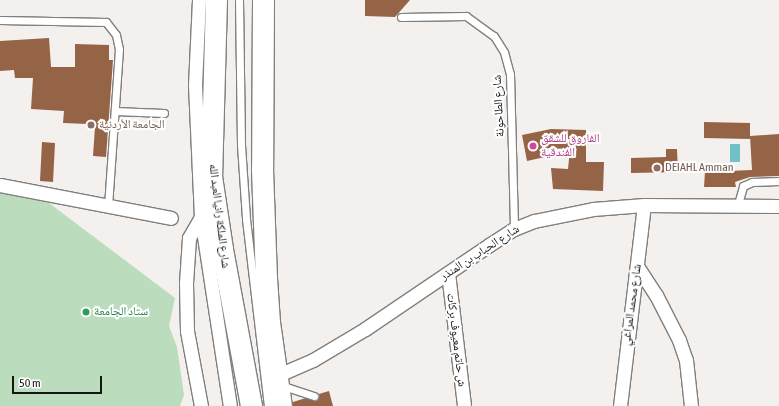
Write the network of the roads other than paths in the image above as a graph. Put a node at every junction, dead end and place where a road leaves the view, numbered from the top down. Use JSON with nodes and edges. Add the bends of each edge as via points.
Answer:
{"nodes":[{"id":1,"x":199,"y":0,"type":"edge"},
{"id":2,"x":216,"y":0,"type":"edge"},
{"id":3,"x":240,"y":0,"type":"edge"},
{"id":4,"x":263,"y":0,"type":"edge"},
{"id":5,"x":401,"y":17,"type":"dead end"},
{"id":6,"x":0,"y":20,"type":"edge"},
{"id":7,"x":115,"y":112,"type":"junction"},
{"id":8,"x":164,"y":114,"type":"dead end"},
{"id":9,"x":779,"y":181,"type":"edge"},
{"id":10,"x":0,"y":185,"type":"edge"},
{"id":11,"x":738,"y":204,"type":"junction"},
{"id":12,"x":644,"y":205,"type":"junction"},
{"id":13,"x":108,"y":206,"type":"junction"},
{"id":14,"x":779,"y":206,"type":"edge"},
{"id":15,"x":201,"y":217,"type":"junction"},
{"id":16,"x":171,"y":218,"type":"dead end"},
{"id":17,"x":514,"y":229,"type":"junction"},
{"id":18,"x":637,"y":266,"type":"junction"},
{"id":19,"x":448,"y":274,"type":"junction"},
{"id":20,"x":277,"y":380,"type":"junction"},
{"id":21,"x":314,"y":396,"type":"dead end"},
{"id":22,"x":201,"y":406,"type":"edge"},
{"id":23,"x":230,"y":406,"type":"edge"},
{"id":24,"x":251,"y":406,"type":"edge"},
{"id":25,"x":268,"y":406,"type":"edge"},
{"id":26,"x":281,"y":406,"type":"edge"},
{"id":27,"x":464,"y":406,"type":"edge"},
{"id":28,"x":620,"y":406,"type":"edge"},
{"id":29,"x":691,"y":406,"type":"edge"}],
"edges":[{"from":1,"to":15,"type":"street","via":[[195,85]]},
{"from":2,"to":24,"type":"main road","name":"شارع الملكة رانيا العبد الله","via":[[211,176]]},
{"from":3,"to":25,"type":"lane","via":[[239,70],[244,196],[252,284]]},
{"from":4,"to":20,"type":"main road","via":[[262,169],[269,322]]},
{"from":5,"to":17,"type":"lane","name":"شارع الطاحونة","via":[[466,16],[494,36],[504,52],[510,74]]},
{"from":6,"to":7,"type":"lane","via":[[106,22],[116,35],[119,49]]},
{"from":7,"to":8,"type":"lane"},
{"from":7,"to":13,"type":"lane"},
{"from":9,"to":11,"type":"lane","via":[[752,182],[743,186]]},
{"from":10,"to":13,"type":"street"},
{"from":11,"to":12,"type":"street","name":"شارع الحباب بن المنذر"},
{"from":11,"to":14,"type":"street","name":"شارع الحباب بن المنذر"},
{"from":12,"to":17,"type":"street","name":"شارع الحباب بن المنذر","via":[[556,215]]},
{"from":12,"to":18,"type":"street","name":"شارع محمد المراغي"},
{"from":13,"to":16,"type":"street"},
{"from":15,"to":22,"type":"street","via":[[189,238],[186,283],[187,331]]},
{"from":15,"to":23,"type":"street"},
{"from":17,"to":19,"type":"street","name":"شارع الحباب بن المنذر"},
{"from":18,"to":28,"type":"street","name":"شارع محمد المراغي","via":[[626,338]]},
{"from":18,"to":29,"type":"street","via":[[656,295],[679,340],[686,360]]},
{"from":19,"to":20,"type":"street","name":"شارع الحباب بن المنذر","via":[[365,329]]},
{"from":19,"to":27,"type":"street","name":"ش حاتم معيوف بركات"},
{"from":20,"to":21,"type":"lane"},
{"from":20,"to":26,"type":"main road"}]}
